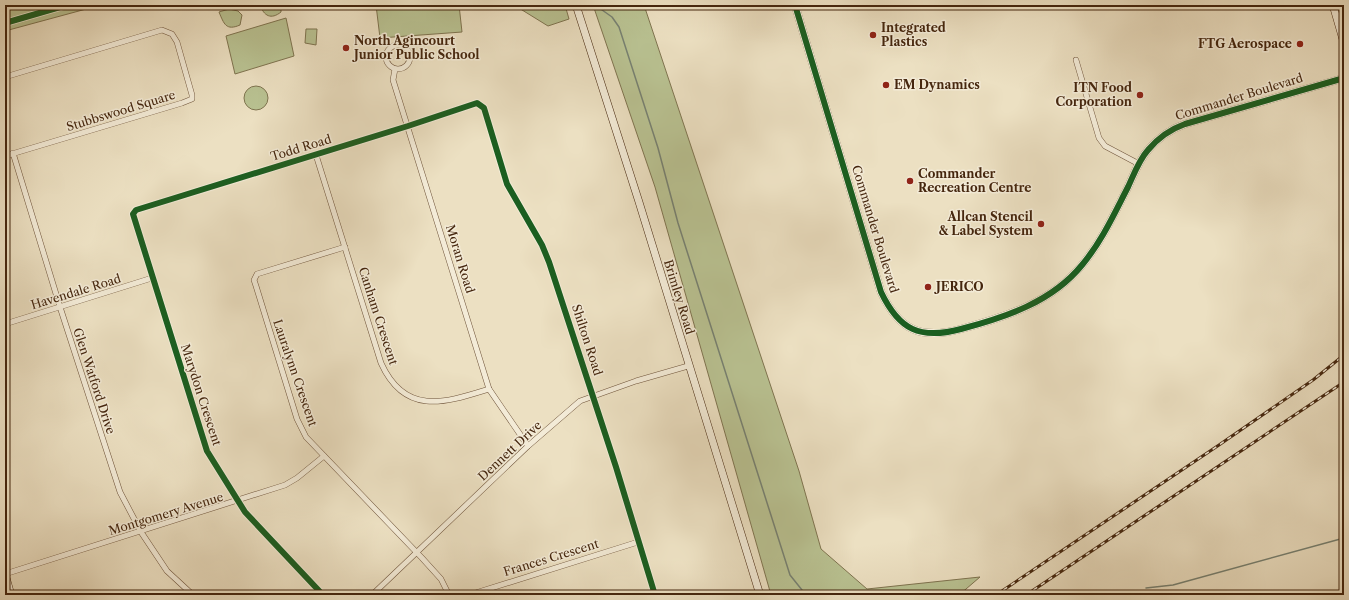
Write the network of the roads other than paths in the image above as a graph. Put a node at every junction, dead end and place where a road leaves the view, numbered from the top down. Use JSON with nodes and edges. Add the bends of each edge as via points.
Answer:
{"nodes":[{"id":1,"x":576,"y":5,"type":"edge"},
{"id":2,"x":795,"y":5,"type":"edge"},
{"id":3,"x":1333,"y":5,"type":"edge"},
{"id":4,"x":1344,"y":42,"type":"edge"},
{"id":5,"x":1076,"y":60,"type":"dead end"},
{"id":6,"x":395,"y":69,"type":"junction"},
{"id":7,"x":5,"y":76,"type":"edge"},
{"id":8,"x":1344,"y":78,"type":"edge"},
{"id":9,"x":477,"y":103,"type":"joint"},
{"id":10,"x":408,"y":126,"type":"junction"},
{"id":11,"x":13,"y":154,"type":"junction"},
{"id":12,"x":316,"y":155,"type":"junction"},
{"id":13,"x":5,"y":156,"type":"edge"},
{"id":14,"x":1139,"y":164,"type":"junction"},
{"id":15,"x":133,"y":214,"type":"joint"},
{"id":16,"x":345,"y":247,"type":"junction"},
{"id":17,"x":152,"y":278,"type":"junction"},
{"id":18,"x":60,"y":307,"type":"junction"},
{"id":19,"x":5,"y":324,"type":"edge"},
{"id":20,"x":688,"y":366,"type":"junction"},
{"id":21,"x":489,"y":389,"type":"junction"},
{"id":22,"x":593,"y":396,"type":"junction"},
{"id":23,"x":528,"y":446,"type":"junction"},
{"id":24,"x":324,"y":456,"type":"junction"},
{"id":25,"x":237,"y":502,"type":"junction"},
{"id":26,"x":141,"y":532,"type":"junction"},
{"id":27,"x":638,"y":542,"type":"junction"},
{"id":28,"x":416,"y":552,"type":"junction"},
{"id":29,"x":5,"y":574,"type":"edge"},
{"id":30,"x":11,"y":595,"type":"edge"},
{"id":31,"x":193,"y":595,"type":"edge"},
{"id":32,"x":323,"y":595,"type":"edge"},
{"id":33,"x":372,"y":595,"type":"edge"},
{"id":34,"x":449,"y":595,"type":"edge"},
{"id":35,"x":469,"y":595,"type":"edge"},
{"id":36,"x":655,"y":595,"type":"edge"},
{"id":37,"x":760,"y":595,"type":"edge"}],
"edges":[{"from":1,"to":20,"type":"main road","name":"Brimley Road"},
{"from":2,"to":14,"type":"street","name":"Commander Boulevard","via":[[881,292],[889,310],[911,328],[930,334],[943,334],[1027,308],[1057,289],[1082,266],[1103,236]]},
{"from":3,"to":4,"type":"main road"},
{"from":5,"to":14,"type":"street","via":[[1099,138],[1105,146]]},
{"from":6,"to":6,"type":"street","name":"Moran Road","via":[[405,67],[409,61],[408,52],[399,46],[389,50],[386,56],[389,65]]},
{"from":6,"to":10,"type":"street","name":"Moran Road","via":[[393,80]]},
{"from":7,"to":11,"type":"street","name":"Stubbswood Square","via":[[162,30],[172,34],[177,42],[192,95],[192,99],[182,103]]},
{"from":8,"to":14,"type":"street","name":"Commander Boulevard","via":[[1177,127],[1147,150]]},
{"from":9,"to":10,"type":"street","name":"Todd Road"},
{"from":9,"to":22,"type":"street","name":"Shilton Road","via":[[484,108],[507,184],[542,245]]},
{"from":10,"to":12,"type":"street","name":"Todd Road"},
{"from":10,"to":21,"type":"street","name":"Moran Road"},
{"from":11,"to":13,"type":"street","name":"Stubbswood Square"},
{"from":11,"to":18,"type":"street","name":"Glen Watford Drive"},
{"from":12,"to":15,"type":"street","name":"Todd Road","via":[[136,210]]},
{"from":12,"to":16,"type":"street","name":"Canham Crescent"},
{"from":15,"to":17,"type":"street","name":"Marydon Crescent"},
{"from":16,"to":21,"type":"street","name":"Canham Crescent","via":[[381,363],[397,388],[419,400],[439,402]]},
{"from":16,"to":24,"type":"street","name":"Lauralynn Crescent","via":[[257,274],[254,280],[297,419],[306,437]]},
{"from":17,"to":18,"type":"street","name":"Havendale Road"},
{"from":17,"to":25,"type":"street","name":"Marydon Crescent","via":[[207,451]]},
{"from":18,"to":19,"type":"street","name":"Havendale Road"},
{"from":18,"to":26,"type":"street","name":"Glen Watford Drive","via":[[120,492]]},
{"from":20,"to":22,"type":"street","name":"Dennett Drive"},
{"from":20,"to":37,"type":"main road","name":"Brimley Road"},
{"from":21,"to":23,"type":"street","name":"Moran Road"},
{"from":22,"to":23,"type":"street","name":"Dennett Drive","via":[[564,414]]},
{"from":22,"to":27,"type":"street","name":"Shilton Road"},
{"from":23,"to":28,"type":"street","name":"Dennett Drive"},
{"from":24,"to":25,"type":"street","name":"Montgomery Avenue","via":[[285,486]]},
{"from":24,"to":28,"type":"street","name":"Lauralynn Crescent"},
{"from":25,"to":26,"type":"street","name":"Montgomery Avenue"},
{"from":25,"to":32,"type":"street","name":"Marydon Crescent"},
{"from":26,"to":29,"type":"street","name":"Montgomery Avenue"},
{"from":26,"to":31,"type":"street","name":"Glen Watford Drive","via":[[167,571]]},
{"from":27,"to":35,"type":"street","name":"Frances Crescent"},
{"from":27,"to":36,"type":"street","name":"Shilton Road"},
{"from":28,"to":33,"type":"street","name":"Dennett Drive"},
{"from":28,"to":34,"type":"street","via":[[441,579]]},
{"from":29,"to":30,"type":"main road"}]}
